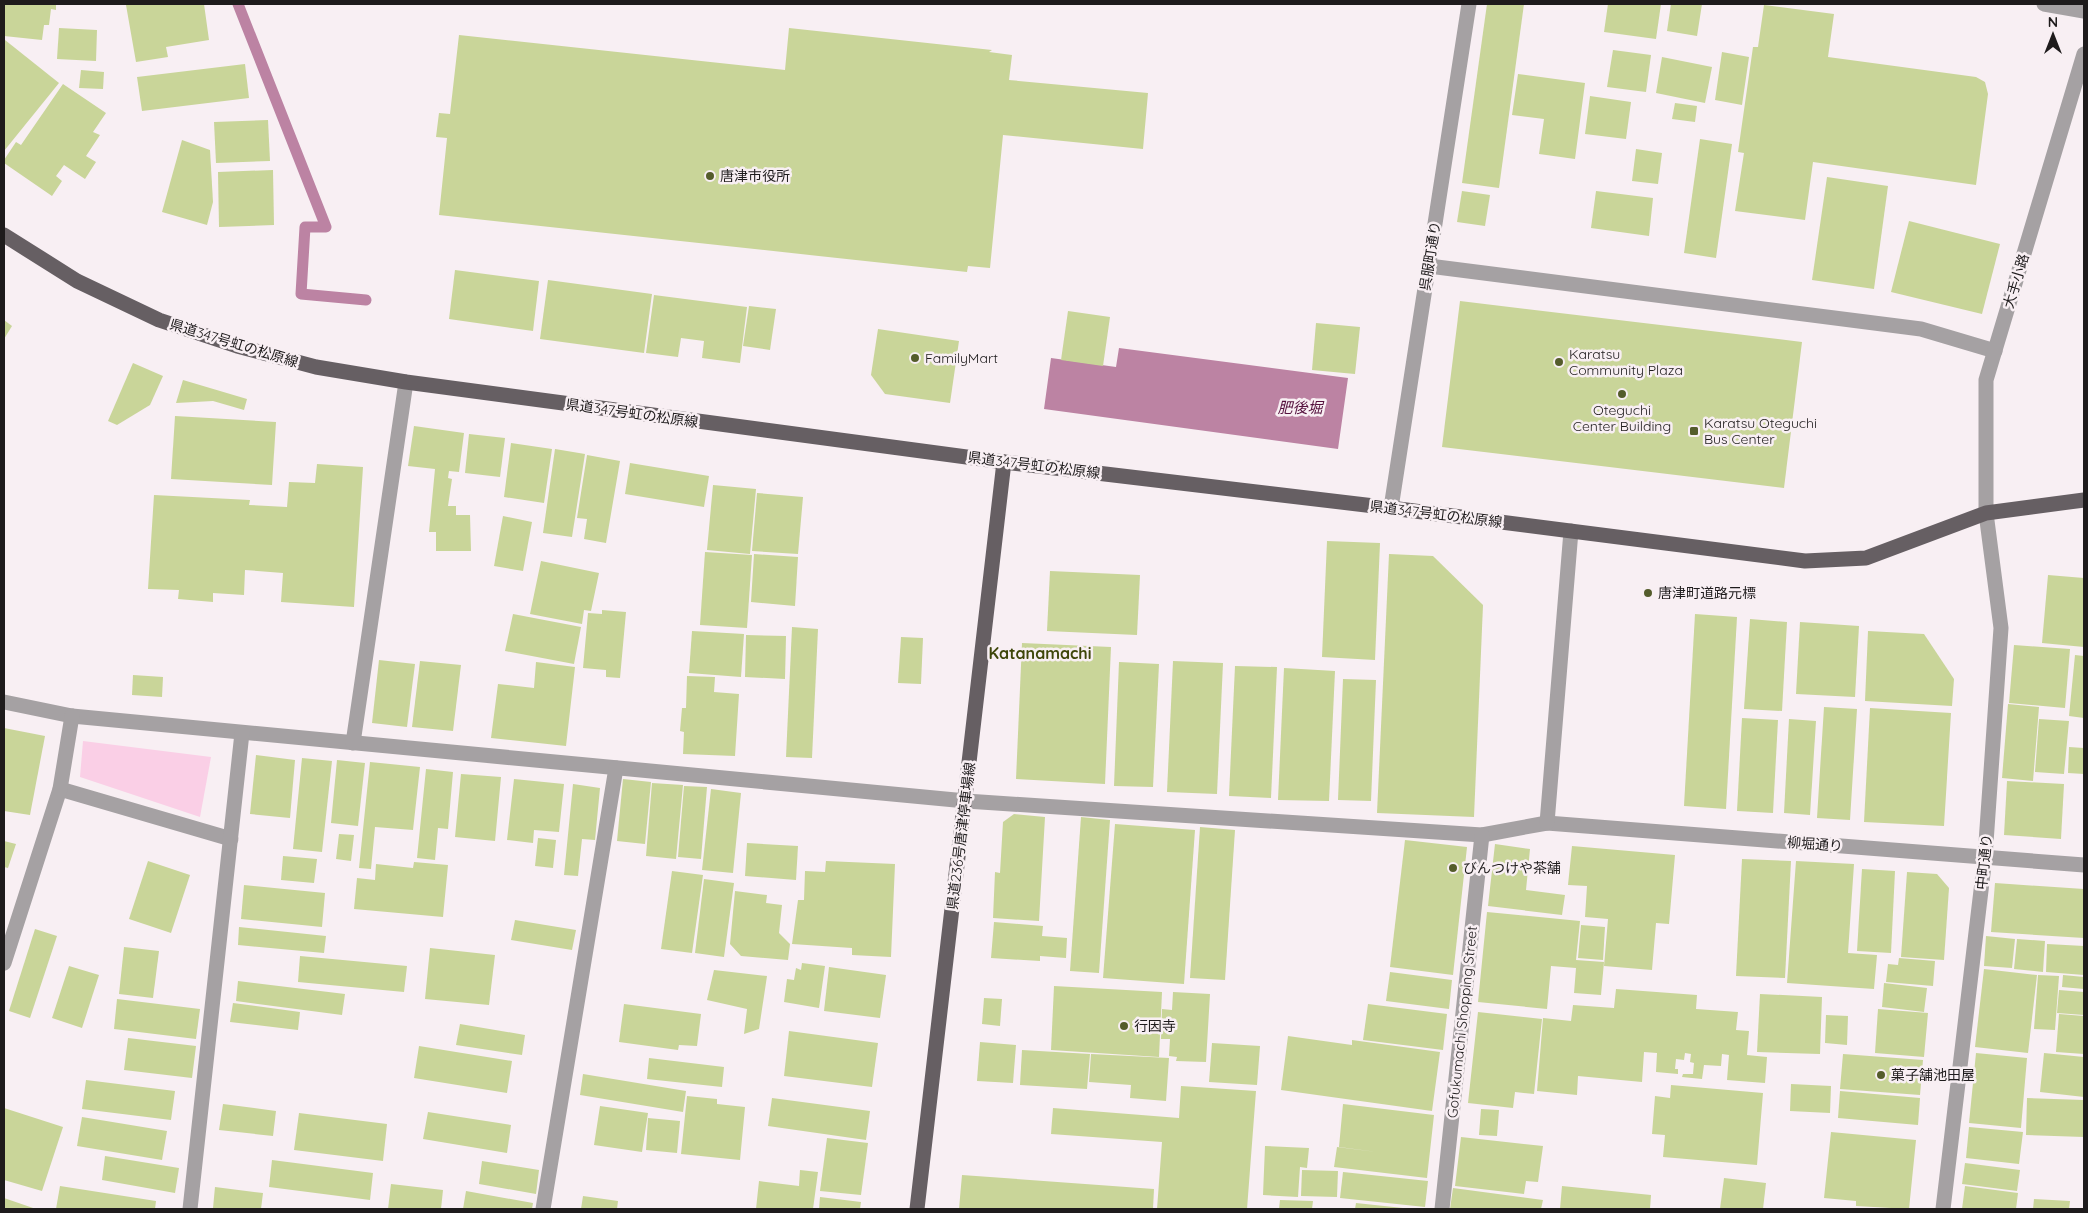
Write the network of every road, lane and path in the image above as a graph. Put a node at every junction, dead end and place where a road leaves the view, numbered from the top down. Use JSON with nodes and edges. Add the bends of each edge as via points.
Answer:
{"nodes":[{"id":1,"x":1469,"y":4,"type":"edge"},
{"id":2,"x":2044,"y":4,"type":"edge"},
{"id":3,"x":2084,"y":11,"type":"edge"},
{"id":4,"x":2084,"y":54,"type":"edge"},
{"id":5,"x":4,"y":235,"type":"edge"},
{"id":6,"x":1429,"y":266,"type":"junction"},
{"id":7,"x":1995,"y":351,"type":"junction"},
{"id":8,"x":406,"y":382,"type":"junction"},
{"id":9,"x":1004,"y":462,"type":"junction"},
{"id":10,"x":2084,"y":500,"type":"edge"},
{"id":11,"x":1392,"y":508,"type":"junction"},
{"id":12,"x":1986,"y":514,"type":"junction"},
{"id":13,"x":1571,"y":531,"type":"junction"},
{"id":14,"x":4,"y":702,"type":"edge"},
{"id":15,"x":72,"y":716,"type":"junction"},
{"id":16,"x":242,"y":733,"type":"junction"},
{"id":17,"x":352,"y":743,"type":"junction"},
{"id":18,"x":616,"y":768,"type":"junction"},
{"id":19,"x":60,"y":789,"type":"junction"},
{"id":20,"x":966,"y":801,"type":"junction"},
{"id":21,"x":1547,"y":824,"type":"junction"},
{"id":22,"x":1482,"y":835,"type":"junction"},
{"id":23,"x":231,"y":839,"type":"junction"},
{"id":24,"x":1985,"y":858,"type":"junction"},
{"id":25,"x":2084,"y":865,"type":"edge"},
{"id":26,"x":4,"y":963,"type":"edge"},
{"id":27,"x":190,"y":1209,"type":"edge"},
{"id":28,"x":543,"y":1209,"type":"edge"},
{"id":29,"x":916,"y":1209,"type":"edge"},
{"id":30,"x":1442,"y":1209,"type":"edge"},
{"id":31,"x":1943,"y":1209,"type":"edge"}],
"edges":[{"from":1,"to":6,"type":"street","name":"呉服町通り"},
{"from":2,"to":3,"type":"street"},
{"from":4,"to":7,"type":"street","name":"大手小路"},
{"from":5,"to":8,"type":"main road","name":"県道347号虹の松原線","via":[[77,281],[159,320],[237,346],[316,367]]},
{"from":6,"to":7,"type":"street","via":[[1921,330]]},
{"from":6,"to":11,"type":"street","name":"呉服町通り"},
{"from":7,"to":12,"type":"street","name":"大手小路","via":[[1986,380]]},
{"from":8,"to":9,"type":"main road","name":"県道347号虹の松原線"},
{"from":8,"to":17,"type":"street"},
{"from":9,"to":11,"type":"main road","name":"県道347号虹の松原線"},
{"from":9,"to":20,"type":"main road","name":"県道236号唐津停車場線"},
{"from":10,"to":12,"type":"main road","name":"県道347号虹の松原線"},
{"from":11,"to":13,"type":"main road","name":"県道347号虹の松原線"},
{"from":12,"to":13,"type":"main road","name":"県道347号虹の松原線","via":[[1866,558],[1804,561]]},
{"from":12,"to":24,"type":"street","name":"中町通り","via":[[2001,628]]},
{"from":13,"to":21,"type":"street"},
{"from":14,"to":15,"type":"street","name":"柳堀通り"},
{"from":15,"to":16,"type":"street","name":"柳堀通り"},
{"from":15,"to":19,"type":"street"},
{"from":16,"to":17,"type":"street","name":"柳堀通り"},
{"from":16,"to":23,"type":"street"},
{"from":17,"to":18,"type":"street","name":"柳堀通り"},
{"from":18,"to":20,"type":"street","name":"柳堀通り"},
{"from":18,"to":28,"type":"street"},
{"from":19,"to":23,"type":"street"},
{"from":19,"to":26,"type":"street"},
{"from":20,"to":22,"type":"street","name":"柳堀通り"},
{"from":20,"to":29,"type":"main road","name":"県道236号唐津停車場線"},
{"from":21,"to":22,"type":"street","name":"柳堀通り"},
{"from":21,"to":24,"type":"street","name":"柳堀通り"},
{"from":22,"to":30,"type":"street","name":"Gofukumachi Shopping Street"},
{"from":23,"to":27,"type":"street"},
{"from":24,"to":25,"type":"street","name":"柳堀通り"},
{"from":24,"to":31,"type":"street","name":"中町通り"}]}
